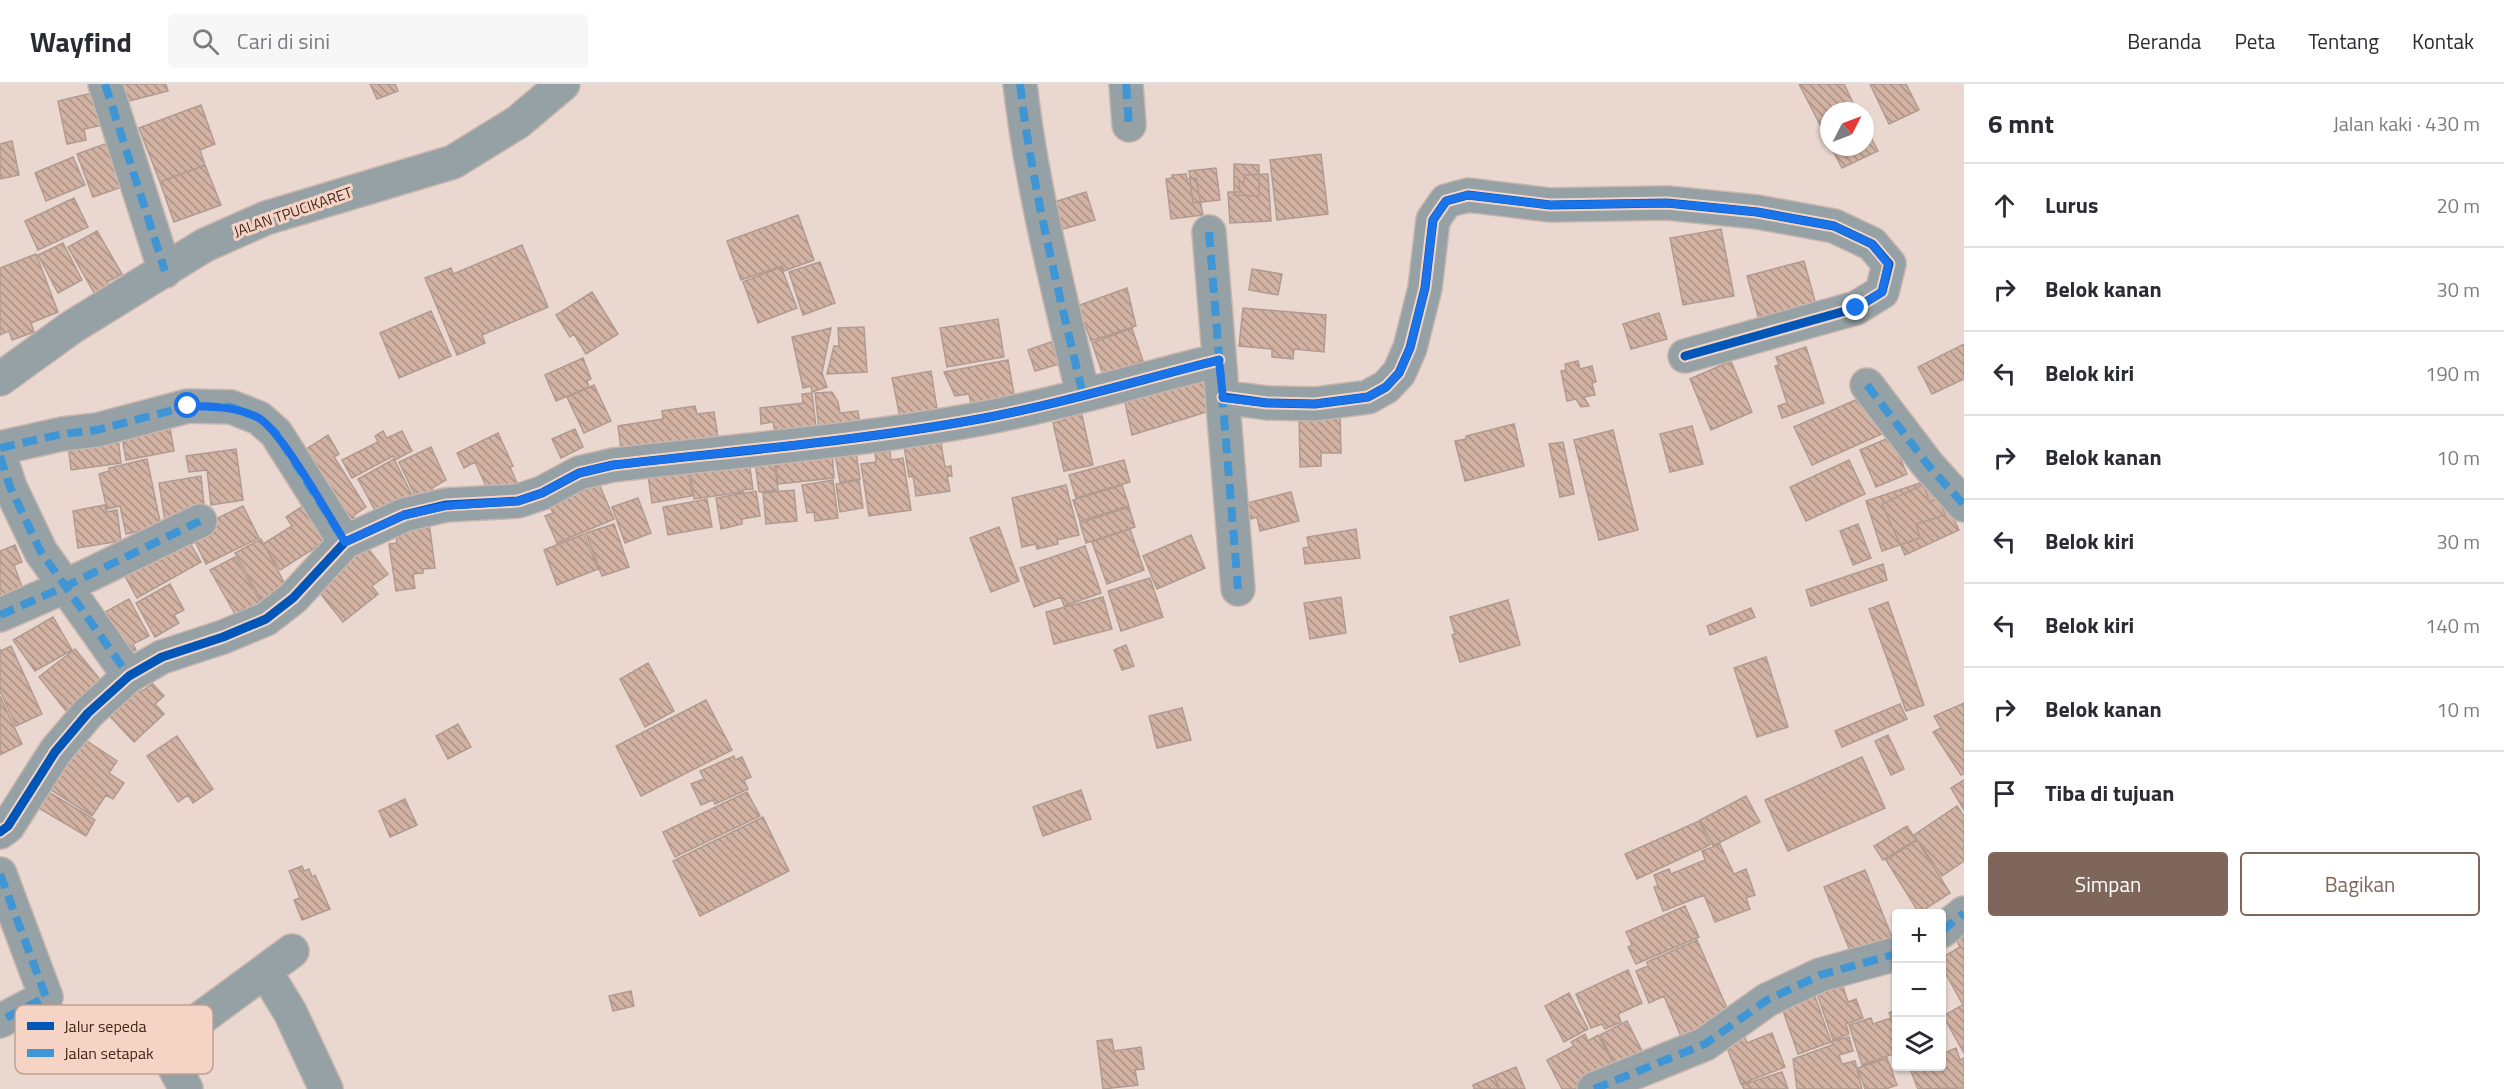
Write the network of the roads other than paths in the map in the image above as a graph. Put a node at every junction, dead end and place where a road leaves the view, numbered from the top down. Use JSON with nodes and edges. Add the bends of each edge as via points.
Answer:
{"nodes":[{"id":1,"x":105,"y":84,"type":"edge"},
{"id":2,"x":563,"y":84,"type":"edge"},
{"id":3,"x":1020,"y":84,"type":"edge"},
{"id":4,"x":1126,"y":84,"type":"edge"},
{"id":5,"x":1129,"y":125,"type":"dead end"},
{"id":6,"x":1209,"y":232,"type":"dead end"},
{"id":7,"x":165,"y":271,"type":"junction"},
{"id":8,"x":1685,"y":356,"type":"dead end"},
{"id":9,"x":1219,"y":360,"type":"junction"},
{"id":10,"x":0,"y":379,"type":"edge"},
{"id":11,"x":1867,"y":385,"type":"dead end"},
{"id":12,"x":1083,"y":395,"type":"junction"},
{"id":13,"x":1223,"y":398,"type":"junction"},
{"id":14,"x":0,"y":448,"type":"edge"},
{"id":15,"x":0,"y":456,"type":"edge"},
{"id":16,"x":1964,"y":506,"type":"edge"},
{"id":17,"x":200,"y":521,"type":"dead end"},
{"id":18,"x":345,"y":542,"type":"junction"},
{"id":19,"x":64,"y":587,"type":"junction"},
{"id":20,"x":1238,"y":589,"type":"dead end"},
{"id":21,"x":0,"y":615,"type":"edge"},
{"id":22,"x":129,"y":676,"type":"junction"},
{"id":23,"x":0,"y":832,"type":"edge"},
{"id":24,"x":0,"y":874,"type":"edge"},
{"id":25,"x":1964,"y":914,"type":"edge"},
{"id":26,"x":1946,"y":927,"type":"edge"},
{"id":27,"x":292,"y":951,"type":"dead end"},
{"id":28,"x":1892,"y":955,"type":"edge"},
{"id":29,"x":265,"y":971,"type":"junction"},
{"id":30,"x":31,"y":1005,"type":"edge"},
{"id":31,"x":213,"y":1009,"type":"edge"},
{"id":32,"x":15,"y":1013,"type":"edge"},
{"id":33,"x":0,"y":1021,"type":"edge"},
{"id":34,"x":178,"y":1074,"type":"edge"},
{"id":35,"x":186,"y":1089,"type":"edge"},
{"id":36,"x":326,"y":1089,"type":"edge"},
{"id":37,"x":1594,"y":1089,"type":"edge"}],
"edges":[{"from":1,"to":7,"type":"street"},
{"from":2,"to":7,"type":"street","name":"JALAN TPUCIKARET","via":[[518,122],[453,162],[266,218],[205,245]]},
{"from":3,"to":12,"type":"street","via":[[1044,232]]},
{"from":4,"to":5,"type":"street"},
{"from":6,"to":9,"type":"street"},
{"from":7,"to":10,"type":"street","name":"JALAN TPUCIKARET","via":[[72,327]]},
{"from":8,"to":13,"type":"street","via":[[1856,308],[1882,292],[1888,264],[1872,244],[1834,226],[1757,212],[1667,203],[1550,205],[1467,195],[1446,201],[1433,220],[1425,288],[1410,348],[1399,373],[1386,387],[1368,397],[1315,404]]},
{"from":9,"to":12,"type":"street"},
{"from":9,"to":13,"type":"street"},
{"from":11,"to":16,"type":"street"},
{"from":12,"to":18,"type":"street","via":[[979,419],[613,465],[579,473],[518,501],[446,506],[404,515]]},
{"from":13,"to":20,"type":"street"},
{"from":14,"to":18,"type":"street","via":[[97,430],[188,406],[231,407],[259,418],[276,433]]},
{"from":15,"to":19,"type":"street","via":[[41,552]]},
{"from":17,"to":19,"type":"street"},
{"from":18,"to":22,"type":"street","via":[[293,598],[266,619],[162,657]]},
{"from":19,"to":21,"type":"street"},
{"from":19,"to":22,"type":"street"},
{"from":22,"to":23,"type":"street","via":[[88,713],[55,752],[8,826]]},
{"from":24,"to":30,"type":"street","via":[[46,997]]},
{"from":25,"to":26,"type":"street"},
{"from":27,"to":29,"type":"street"},
{"from":28,"to":37,"type":"street","via":[[1820,975],[1767,1000],[1705,1044]]},
{"from":29,"to":31,"type":"street"},
{"from":29,"to":36,"type":"street","via":[[290,1012]]},
{"from":32,"to":33,"type":"street"},
{"from":34,"to":35,"type":"street"}]}
